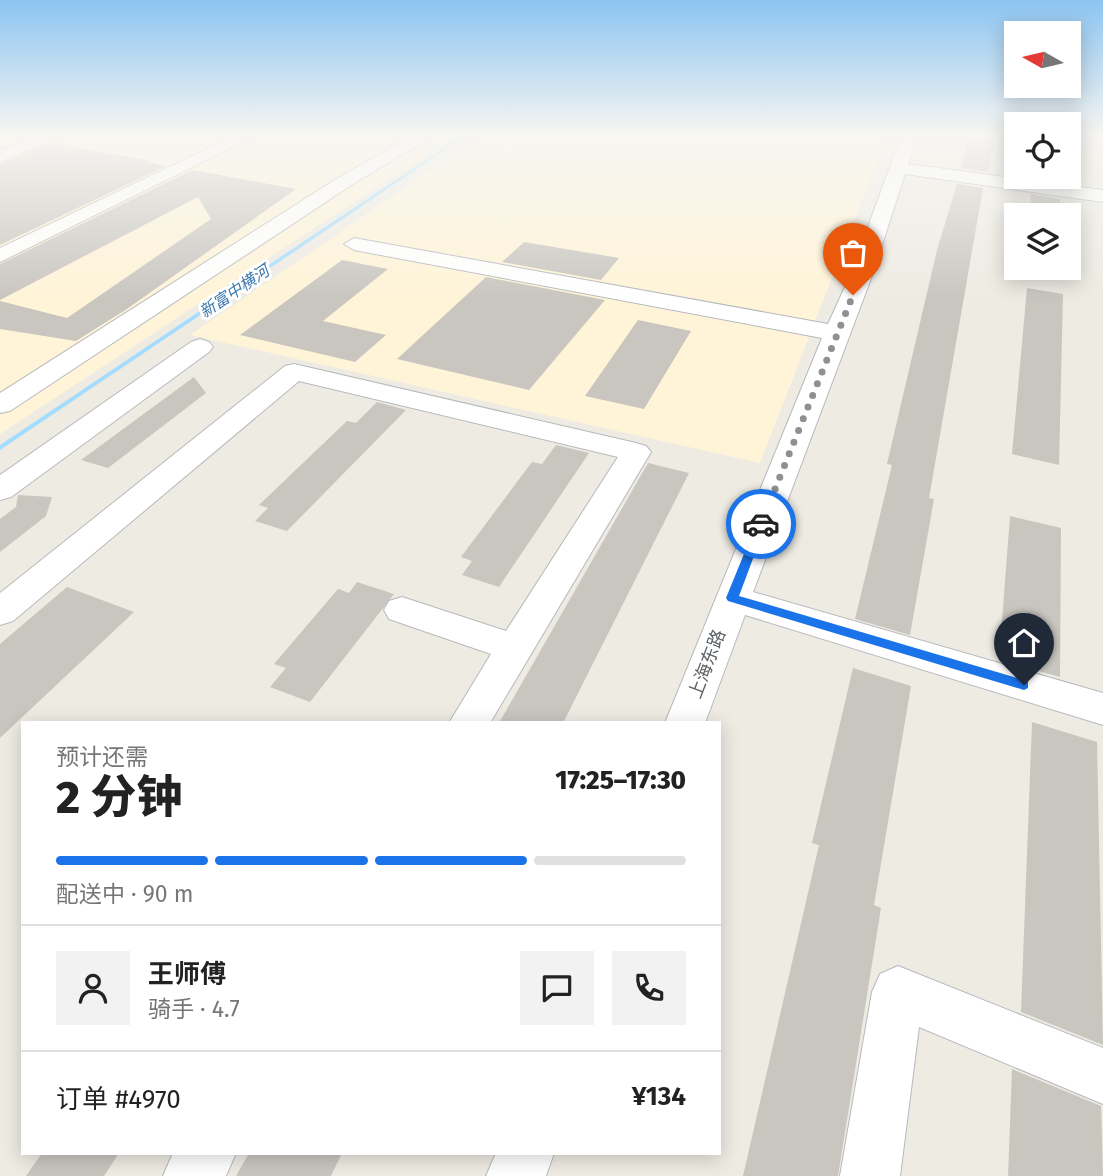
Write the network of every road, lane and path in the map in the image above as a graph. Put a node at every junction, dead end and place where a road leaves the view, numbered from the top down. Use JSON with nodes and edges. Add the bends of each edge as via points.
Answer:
{"nodes":[{"id":1,"x":138,"y":189,"type":"edge"},
{"id":2,"x":333,"y":189,"type":"edge"},
{"id":3,"x":893,"y":189,"type":"edge"},
{"id":4,"x":1052,"y":189,"type":"edge"},
{"id":5,"x":1103,"y":196,"type":"edge"},
{"id":6,"x":354,"y":244,"type":"dead end"},
{"id":7,"x":0,"y":256,"type":"edge"},
{"id":8,"x":836,"y":332,"type":"junction"},
{"id":9,"x":200,"y":347,"type":"dead end"},
{"id":10,"x":0,"y":405,"type":"edge"},
{"id":11,"x":0,"y":490,"type":"edge"},
{"id":12,"x":732,"y":598,"type":"junction"},
{"id":13,"x":402,"y":610,"type":"dead end"},
{"id":14,"x":0,"y":612,"type":"edge"},
{"id":15,"x":515,"y":648,"type":"junction"},
{"id":16,"x":1103,"y":709,"type":"edge"},
{"id":17,"x":470,"y":721,"type":"edge"},
{"id":18,"x":686,"y":721,"type":"edge"},
{"id":19,"x":1103,"y":1076,"type":"edge"},
{"id":20,"x":206,"y":1155,"type":"edge"},
{"id":21,"x":524,"y":1155,"type":"edge"},
{"id":22,"x":193,"y":1176,"type":"edge"},
{"id":23,"x":516,"y":1176,"type":"edge"},
{"id":24,"x":870,"y":1176,"type":"edge"}],
"edges":[{"from":1,"to":7,"type":"street"},
{"from":2,"to":10,"type":"street"},
{"from":3,"to":8,"type":"street","name":"上海东路"},
{"from":4,"to":5,"type":"street"},
{"from":6,"to":8,"type":"street"},
{"from":8,"to":12,"type":"street","name":"上海东路"},
{"from":9,"to":11,"type":"street"},
{"from":12,"to":16,"type":"street"},
{"from":12,"to":18,"type":"street","name":"上海东路"},
{"from":13,"to":15,"type":"street"},
{"from":14,"to":15,"type":"street","via":[[294,372],[636,452]]},
{"from":15,"to":17,"type":"street"},
{"from":19,"to":24,"type":"street","via":[[898,992]]},
{"from":20,"to":22,"type":"street"},
{"from":21,"to":23,"type":"street"}]}
